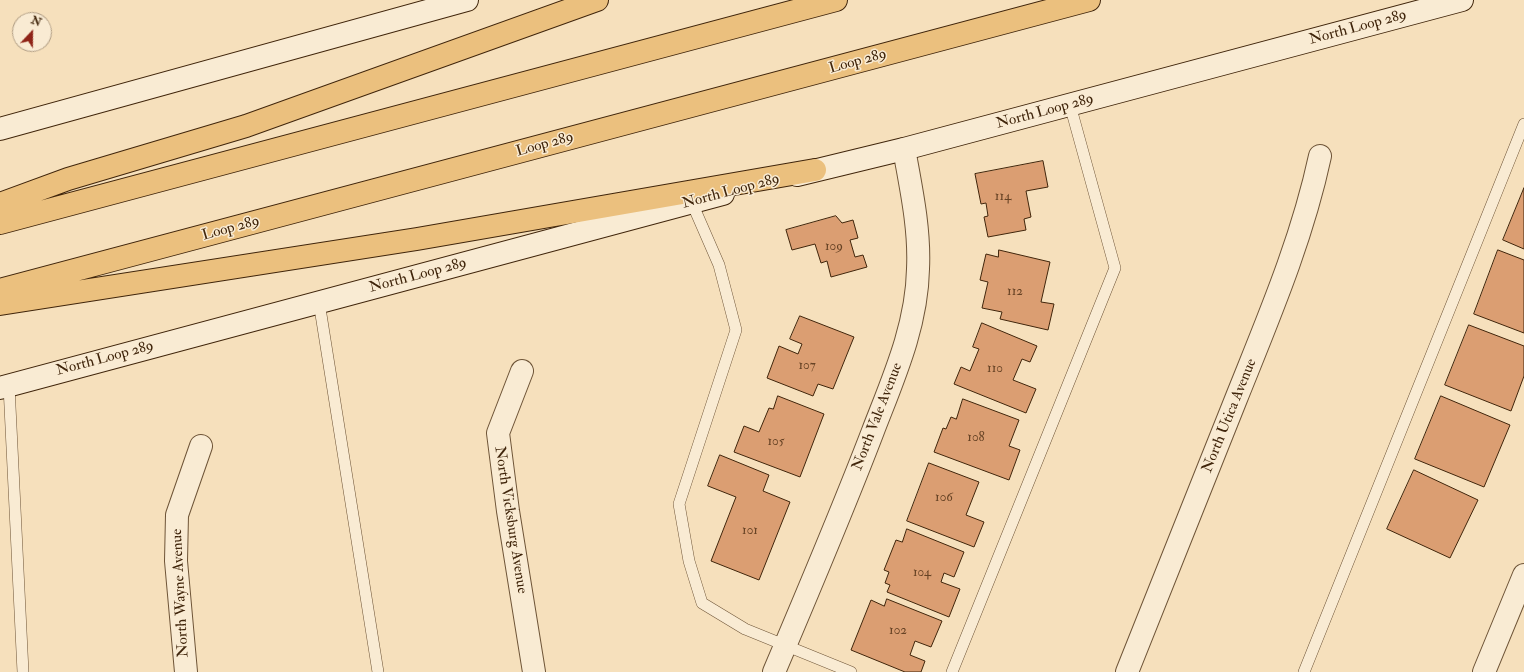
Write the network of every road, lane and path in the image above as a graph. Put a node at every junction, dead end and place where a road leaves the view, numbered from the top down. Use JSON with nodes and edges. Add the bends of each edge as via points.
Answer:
{"nodes":[{"id":1,"x":467,"y":0,"type":"edge"},
{"id":2,"x":597,"y":0,"type":"edge"},
{"id":3,"x":836,"y":0,"type":"edge"},
{"id":4,"x":1089,"y":0,"type":"edge"},
{"id":5,"x":1462,"y":0,"type":"edge"},
{"id":6,"x":1070,"y":105,"type":"junction"},
{"id":7,"x":1524,"y":124,"type":"edge"},
{"id":8,"x":0,"y":129,"type":"edge"},
{"id":9,"x":904,"y":149,"type":"junction"},
{"id":10,"x":1320,"y":156,"type":"dead end"},
{"id":11,"x":815,"y":170,"type":"junction"},
{"id":12,"x":692,"y":203,"type":"junction"},
{"id":13,"x":0,"y":204,"type":"edge"},
{"id":14,"x":0,"y":223,"type":"edge"},
{"id":15,"x":0,"y":290,"type":"edge"},
{"id":16,"x":319,"y":302,"type":"junction"},
{"id":17,"x":0,"y":304,"type":"edge"},
{"id":18,"x":522,"y":371,"type":"dead end"},
{"id":19,"x":4,"y":387,"type":"edge"},
{"id":20,"x":201,"y":446,"type":"dead end"},
{"id":21,"x":1524,"y":574,"type":"edge"},
{"id":22,"x":785,"y":645,"type":"junction"},
{"id":23,"x":23,"y":672,"type":"edge"},
{"id":24,"x":186,"y":672,"type":"edge"},
{"id":25,"x":378,"y":672,"type":"edge"},
{"id":26,"x":534,"y":672,"type":"edge"},
{"id":27,"x":774,"y":672,"type":"edge"},
{"id":28,"x":851,"y":672,"type":"edge"},
{"id":29,"x":952,"y":672,"type":"edge"},
{"id":30,"x":1127,"y":672,"type":"edge"},
{"id":31,"x":1304,"y":672,"type":"edge"},
{"id":32,"x":1484,"y":672,"type":"edge"}],
"edges":[{"from":1,"to":8,"type":"main road"},
{"from":2,"to":13,"type":"highway","via":[[246,126],[68,179]]},
{"from":3,"to":14,"type":"highway"},
{"from":4,"to":15,"type":"highway","name":"Loop 289"},
{"from":5,"to":6,"type":"main road","name":"North Loop 289"},
{"from":6,"to":9,"type":"main road","name":"North Loop 289"},
{"from":6,"to":29,"type":"lane","via":[[1115,268]]},
{"from":7,"to":31,"type":"lane"},
{"from":9,"to":11,"type":"main road","name":"North Loop 289"},
{"from":9,"to":22,"type":"main road","name":"North Vale Avenue","via":[[915,214],[918,269],[914,308],[902,356],[837,525]]},
{"from":10,"to":30,"type":"main road","name":"North Utica Avenue","via":[[1298,239]]},
{"from":11,"to":12,"type":"main road","name":"North Loop 289"},
{"from":11,"to":17,"type":"highway","via":[[417,239]]},
{"from":12,"to":16,"type":"main road","name":"North Loop 289"},
{"from":12,"to":22,"type":"lane","via":[[719,266],[736,330],[679,504],[689,561],[702,603],[745,629]]},
{"from":16,"to":19,"type":"main road","name":"North Loop 289"},
{"from":16,"to":25,"type":"lane"},
{"from":18,"to":26,"type":"main road","name":"North Vicksburg Avenue","via":[[498,433]]},
{"from":19,"to":23,"type":"lane"},
{"from":20,"to":24,"type":"main road","name":"North Wayne Avenue","via":[[177,514],[176,561]]},
{"from":21,"to":32,"type":"main road"},
{"from":22,"to":27,"type":"main road","name":"North Vale Avenue"},
{"from":22,"to":28,"type":"lane"}]}
